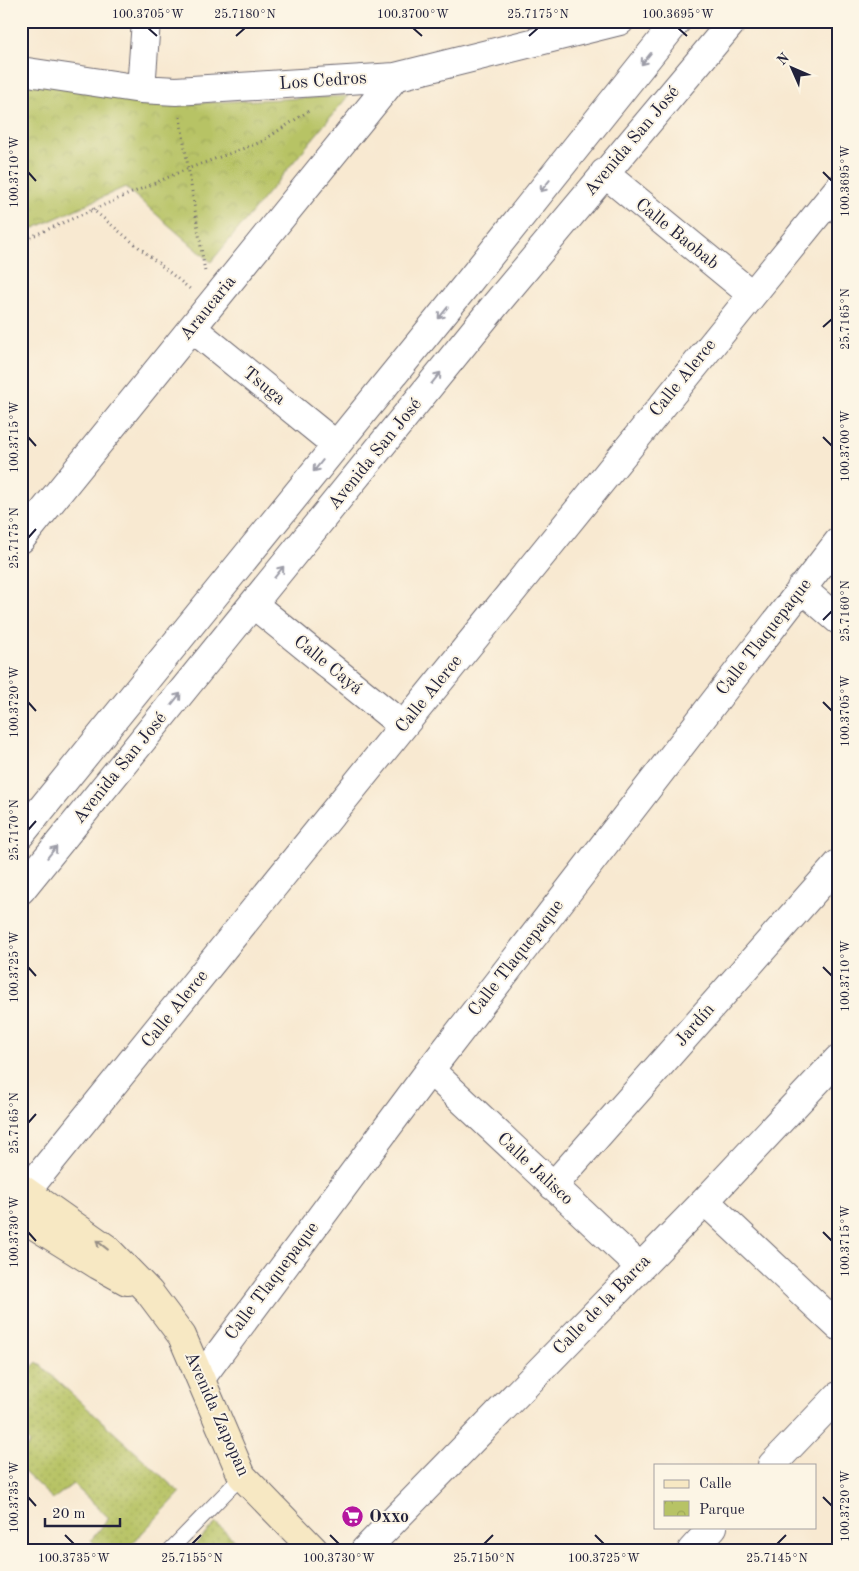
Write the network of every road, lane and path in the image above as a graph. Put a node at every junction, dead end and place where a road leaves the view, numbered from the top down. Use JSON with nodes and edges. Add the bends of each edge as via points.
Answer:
{"nodes":[{"id":1,"x":146,"y":21,"type":"edge"},
{"id":2,"x":620,"y":21,"type":"edge"},
{"id":3,"x":677,"y":21,"type":"edge"},
{"id":4,"x":733,"y":21,"type":"edge"},
{"id":5,"x":21,"y":71,"type":"edge"},
{"id":6,"x":395,"y":76,"type":"junction"},
{"id":7,"x":141,"y":89,"type":"junction"},
{"id":8,"x":176,"y":91,"type":"junction"},
{"id":9,"x":318,"y":105,"type":"dead end"},
{"id":10,"x":187,"y":169,"type":"junction"},
{"id":11,"x":604,"y":173,"type":"junction"},
{"id":12,"x":838,"y":189,"type":"edge"},
{"id":13,"x":92,"y":209,"type":"junction"},
{"id":14,"x":21,"y":241,"type":"edge"},
{"id":15,"x":467,"y":284,"type":"junction"},
{"id":16,"x":751,"y":294,"type":"junction"},
{"id":17,"x":496,"y":304,"type":"junction"},
{"id":18,"x":210,"y":305,"type":"junction"},
{"id":19,"x":192,"y":328,"type":"junction"},
{"id":20,"x":336,"y":445,"type":"junction"},
{"id":21,"x":21,"y":539,"type":"edge"},
{"id":22,"x":838,"y":542,"type":"edge"},
{"id":23,"x":802,"y":588,"type":"junction"},
{"id":24,"x":253,"y":604,"type":"junction"},
{"id":25,"x":838,"y":620,"type":"edge"},
{"id":26,"x":403,"y":726,"type":"junction"},
{"id":27,"x":21,"y":834,"type":"edge"},
{"id":28,"x":838,"y":864,"type":"edge"},
{"id":29,"x":21,"y":890,"type":"edge"},
{"id":30,"x":838,"y":1059,"type":"edge"},
{"id":31,"x":430,"y":1070,"type":"junction"},
{"id":32,"x":553,"y":1186,"type":"junction"},
{"id":33,"x":23,"y":1199,"type":"edge"},
{"id":34,"x":705,"y":1201,"type":"junction"},
{"id":35,"x":640,"y":1267,"type":"junction"},
{"id":36,"x":838,"y":1326,"type":"edge"},
{"id":37,"x":201,"y":1378,"type":"junction"},
{"id":38,"x":838,"y":1396,"type":"edge"},
{"id":39,"x":773,"y":1464,"type":"edge"},
{"id":40,"x":242,"y":1476,"type":"junction"},
{"id":41,"x":712,"y":1528,"type":"edge"},
{"id":42,"x":170,"y":1550,"type":"edge"},
{"id":43,"x":314,"y":1550,"type":"edge"},
{"id":44,"x":365,"y":1550,"type":"edge"},
{"id":45,"x":692,"y":1550,"type":"edge"}],
"edges":[{"from":1,"to":7,"type":"street"},
{"from":2,"to":6,"type":"street","name":"Los Cedros"},
{"from":3,"to":15,"type":"street","name":"Avenida San José","one_way":true},
{"from":4,"to":11,"type":"street","name":"Avenida San José"},
{"from":5,"to":7,"type":"street","name":"Los Cedros"},
{"from":6,"to":8,"type":"street","name":"Los Cedros"},
{"from":6,"to":18,"type":"street","name":"Araucaria"},
{"from":7,"to":8,"type":"street","name":"Los Cedros"},
{"from":8,"to":10,"type":"path"},
{"from":9,"to":10,"type":"path","via":[[261,142]]},
{"from":10,"to":13,"type":"path"},
{"from":10,"to":18,"type":"path"},
{"from":11,"to":16,"type":"street","name":"Calle Baobab"},
{"from":11,"to":17,"type":"street","name":"Avenida San José"},
{"from":12,"to":16,"type":"street","name":"Calle Alerce"},
{"from":13,"to":14,"type":"path"},
{"from":13,"to":18,"type":"path"},
{"from":15,"to":17,"type":"street"},
{"from":15,"to":20,"type":"street","name":"Avenida San José","one_way":true},
{"from":16,"to":26,"type":"street","name":"Calle Alerce"},
{"from":24,"to":17,"type":"street","name":"Avenida San José","one_way":true},
{"from":18,"to":19,"type":"street","name":"Araucaria"},
{"from":19,"to":20,"type":"street","name":"Tsuga"},
{"from":19,"to":21,"type":"street","name":"Araucaria"},
{"from":20,"to":27,"type":"street","name":"Avenida San José","one_way":true},
{"from":22,"to":23,"type":"street","name":"Calle Tlaquepaque"},
{"from":23,"to":25,"type":"street"},
{"from":23,"to":31,"type":"street","name":"Calle Tlaquepaque"},
{"from":24,"to":26,"type":"street","name":"Calle Cayá"},
{"from":29,"to":24,"type":"street","name":"Avenida San José","one_way":true},
{"from":26,"to":33,"type":"street","name":"Calle Alerce"},
{"from":28,"to":32,"type":"street","name":"Jardín"},
{"from":30,"to":34,"type":"street","name":"Calle de la Barca"},
{"from":31,"to":32,"type":"street","name":"Calle Jalisco"},
{"from":31,"to":37,"type":"street","name":"Calle Tlaquepaque"},
{"from":32,"to":35,"type":"street","name":"Calle Jalisco"},
{"from":33,"to":37,"type":"street","name":"Avenida Zapopan","via":[[106,1248],[148,1292],[182,1336]]},
{"from":34,"to":35,"type":"street","name":"Calle de la Barca"},
{"from":34,"to":36,"type":"street"},
{"from":35,"to":44,"type":"street","name":"Calle de la Barca"},
{"from":37,"to":40,"type":"street","name":"Avenida Zapopan"},
{"from":38,"to":39,"type":"street"},
{"from":40,"to":42,"type":"lane"},
{"from":40,"to":43,"type":"street","name":"Avenida Zapopan"},
{"from":41,"to":45,"type":"street"}]}
